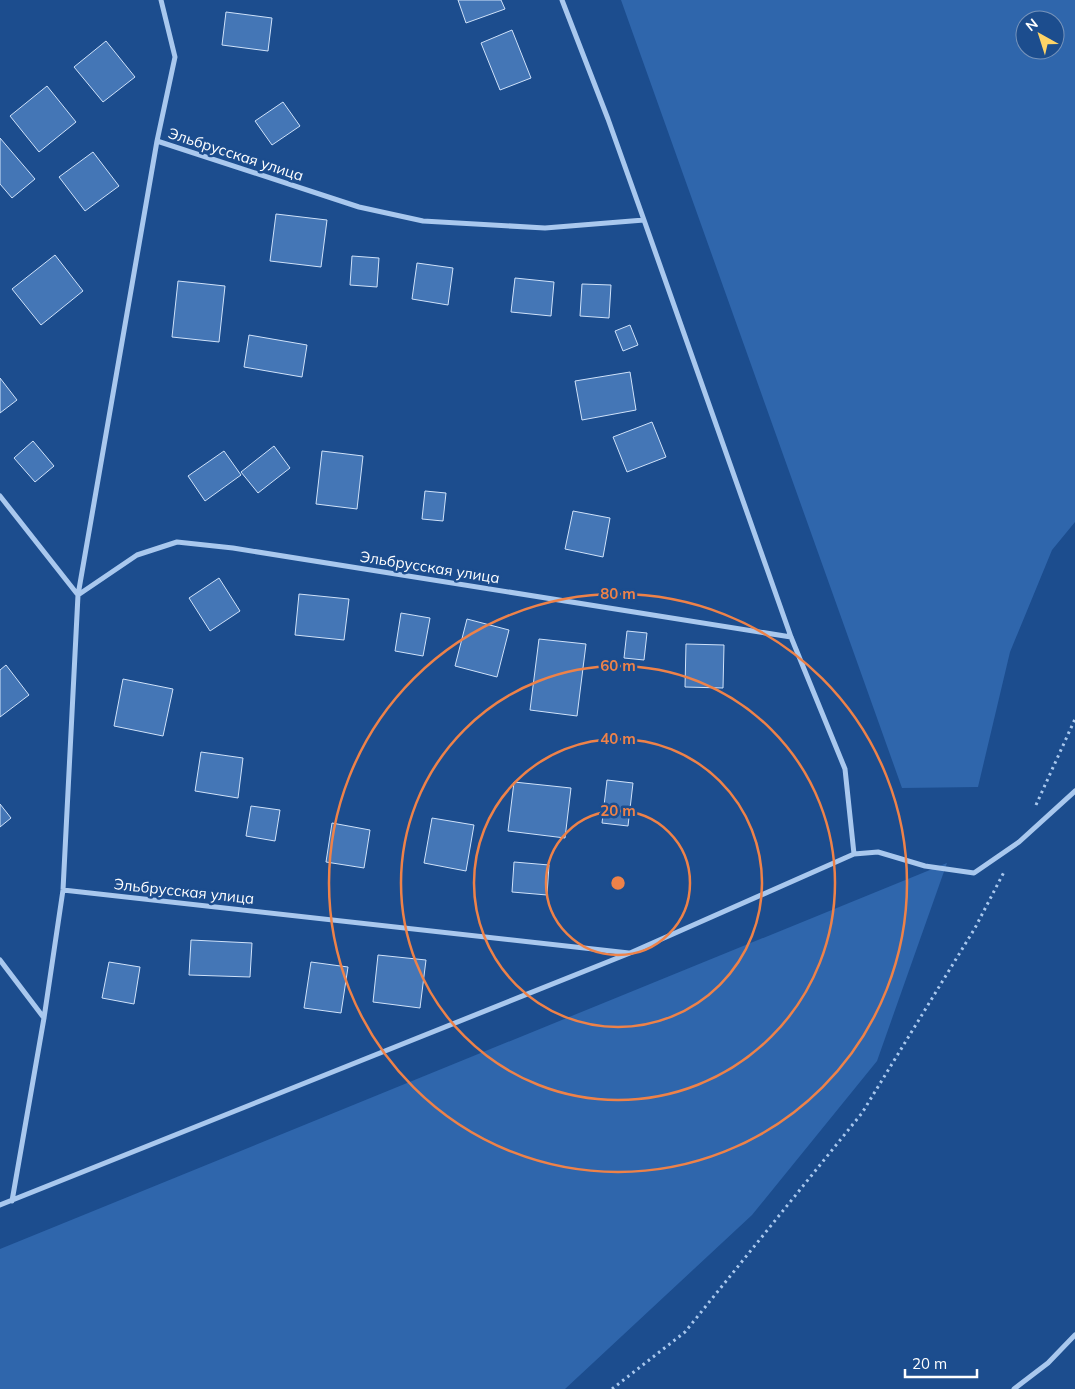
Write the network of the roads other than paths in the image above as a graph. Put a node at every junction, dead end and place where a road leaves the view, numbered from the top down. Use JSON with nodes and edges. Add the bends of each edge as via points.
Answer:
{"nodes":[{"id":1,"x":161,"y":0,"type":"edge"},
{"id":2,"x":562,"y":0,"type":"edge"},
{"id":3,"x":157,"y":141,"type":"junction"},
{"id":4,"x":644,"y":220,"type":"junction"},
{"id":5,"x":0,"y":496,"type":"edge"},
{"id":6,"x":78,"y":595,"type":"junction"},
{"id":7,"x":791,"y":637,"type":"junction"},
{"id":8,"x":1075,"y":791,"type":"edge"},
{"id":9,"x":854,"y":854,"type":"junction"},
{"id":10,"x":63,"y":890,"type":"junction"},
{"id":11,"x":630,"y":953,"type":"junction"},
{"id":12,"x":0,"y":960,"type":"edge"},
{"id":13,"x":44,"y":1018,"type":"junction"},
{"id":14,"x":12,"y":1201,"type":"junction"},
{"id":15,"x":0,"y":1206,"type":"edge"},
{"id":16,"x":1075,"y":1335,"type":"edge"},
{"id":17,"x":1014,"y":1389,"type":"edge"}],
"edges":[{"from":1,"to":3,"type":"street","via":[[175,57]]},
{"from":2,"to":4,"type":"street"},
{"from":3,"to":4,"type":"street","name":"Эльбрусская улица","via":[[359,207],[423,221],[545,228]]},
{"from":3,"to":6,"type":"street","name":"Эльбрусская улица"},
{"from":4,"to":7,"type":"street"},
{"from":5,"to":6,"type":"street"},
{"from":6,"to":7,"type":"street","name":"Эльбрусская улица","via":[[137,555],[176,542]]},
{"from":6,"to":10,"type":"street","name":"Эльбрусская улица"},
{"from":7,"to":9,"type":"street","via":[[845,769]]},
{"from":8,"to":9,"type":"street","via":[[1019,842],[974,873],[925,866],[878,852]]},
{"from":9,"to":11,"type":"street"},
{"from":10,"to":11,"type":"street","name":"Эльбрусская улица"},
{"from":10,"to":13,"type":"street","name":"Эльбрусская улица"},
{"from":11,"to":14,"type":"street"},
{"from":12,"to":13,"type":"street"},
{"from":13,"to":14,"type":"street","name":"Эльбрусская улица"},
{"from":14,"to":15,"type":"street"},
{"from":16,"to":17,"type":"street","via":[[1048,1363]]}]}
